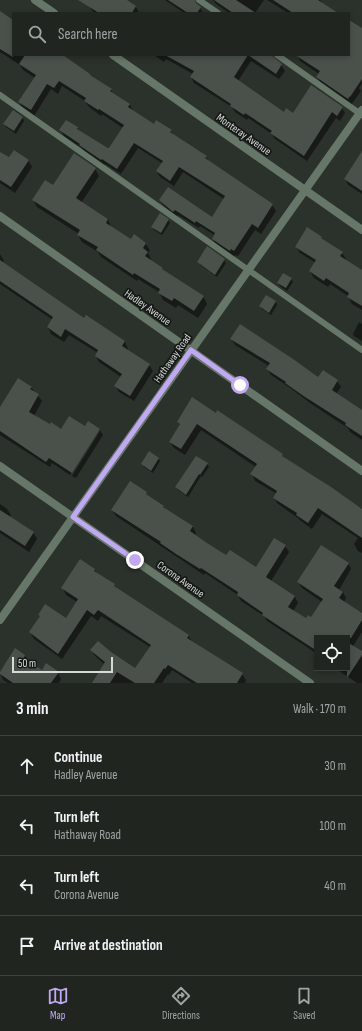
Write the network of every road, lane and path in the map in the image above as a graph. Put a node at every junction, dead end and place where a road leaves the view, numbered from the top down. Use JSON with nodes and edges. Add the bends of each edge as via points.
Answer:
{"nodes":[{"id":1,"x":35,"y":0,"type":"edge"},
{"id":2,"x":199,"y":0,"type":"edge"},
{"id":3,"x":53,"y":12,"type":"edge"},
{"id":4,"x":217,"y":12,"type":"edge"},
{"id":5,"x":114,"y":56,"type":"edge"},
{"id":6,"x":278,"y":56,"type":"edge"},
{"id":7,"x":0,"y":96,"type":"edge"},
{"id":8,"x":361,"y":113,"type":"edge"},
{"id":9,"x":305,"y":190,"type":"junction"},
{"id":10,"x":0,"y":216,"type":"edge"},
{"id":11,"x":362,"y":230,"type":"edge"},
{"id":12,"x":248,"y":270,"type":"junction"},
{"id":13,"x":191,"y":350,"type":"junction"},
{"id":14,"x":362,"y":350,"type":"edge"},
{"id":15,"x":0,"y":466,"type":"edge"},
{"id":16,"x":362,"y":471,"type":"edge"},
{"id":17,"x":73,"y":517,"type":"junction"},
{"id":18,"x":0,"y":620,"type":"edge"},
{"id":19,"x":310,"y":683,"type":"edge"}],
"edges":[{"from":1,"to":3,"type":"street"},
{"from":2,"to":4,"type":"lane"},
{"from":5,"to":9,"type":"street","name":"Monteray Avenue"},
{"from":6,"to":8,"type":"lane"},
{"from":7,"to":12,"type":"lane"},
{"from":8,"to":9,"type":"street","name":"Hathaway Road"},
{"from":9,"to":11,"type":"street","name":"Monteray Avenue"},
{"from":9,"to":12,"type":"street","name":"Hathaway Road"},
{"from":10,"to":13,"type":"street","name":"Hadley Avenue"},
{"from":12,"to":13,"type":"street","name":"Hathaway Road"},
{"from":12,"to":14,"type":"lane"},
{"from":13,"to":16,"type":"street","name":"Hadley Avenue"},
{"from":13,"to":17,"type":"street","name":"Hathaway Road"},
{"from":15,"to":17,"type":"street","name":"Corona Avenue"},
{"from":17,"to":18,"type":"street","name":"Hathaway Road"},
{"from":17,"to":19,"type":"street","name":"Corona Avenue"}]}
